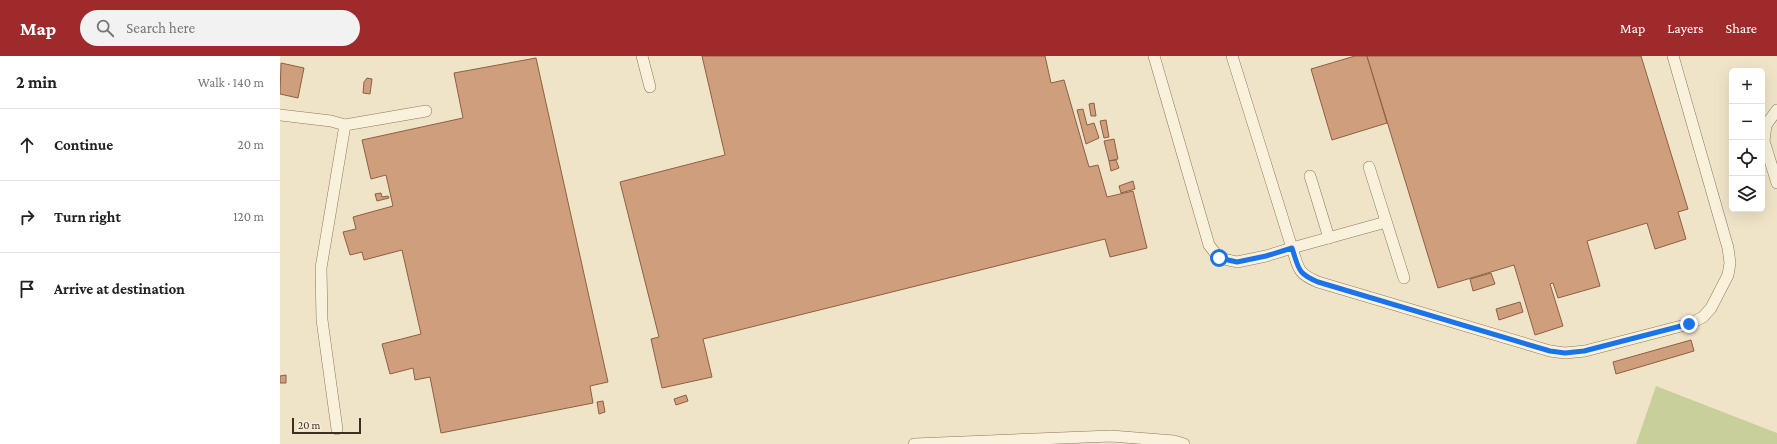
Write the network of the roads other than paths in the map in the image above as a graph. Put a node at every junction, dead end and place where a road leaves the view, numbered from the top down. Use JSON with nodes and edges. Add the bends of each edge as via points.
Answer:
{"nodes":[{"id":1,"x":642,"y":56,"type":"edge"},
{"id":2,"x":1154,"y":56,"type":"edge"},
{"id":3,"x":1232,"y":56,"type":"edge"},
{"id":4,"x":1673,"y":56,"type":"edge"},
{"id":5,"x":650,"y":87,"type":"dead end"},
{"id":6,"x":1777,"y":110,"type":"edge"},
{"id":7,"x":426,"y":111,"type":"dead end"},
{"id":8,"x":280,"y":115,"type":"edge"},
{"id":9,"x":345,"y":125,"type":"junction"},
{"id":10,"x":1369,"y":167,"type":"dead end"},
{"id":11,"x":1310,"y":176,"type":"dead end"},
{"id":12,"x":1777,"y":184,"type":"edge"},
{"id":13,"x":1386,"y":222,"type":"junction"},
{"id":14,"x":1329,"y":238,"type":"junction"},
{"id":15,"x":1292,"y":248,"type":"junction"},
{"id":16,"x":1404,"y":278,"type":"dead end"},
{"id":17,"x":338,"y":429,"type":"dead end"},
{"id":18,"x":914,"y":444,"type":"edge"},
{"id":19,"x":1184,"y":444,"type":"edge"}],
"edges":[{"from":1,"to":5,"type":"lane"},
{"from":2,"to":15,"type":"lane","via":[[1209,246],[1219,258],[1237,262]]},
{"from":3,"to":15,"type":"lane"},
{"from":4,"to":15,"type":"lane","via":[[1728,248],[1730,263],[1728,275],[1711,308],[1704,316],[1689,324],[1584,351],[1550,351],[1318,282],[1304,276]]},
{"from":6,"to":12,"type":"lane","via":[[1766,125],[1764,141]]},
{"from":7,"to":9,"type":"lane"},
{"from":8,"to":9,"type":"lane"},
{"from":9,"to":17,"type":"lane","via":[[320,268],[322,320]]},
{"from":10,"to":13,"type":"lane"},
{"from":11,"to":14,"type":"lane"},
{"from":13,"to":14,"type":"lane"},
{"from":13,"to":16,"type":"lane"},
{"from":14,"to":15,"type":"lane"},
{"from":18,"to":19,"type":"lane","via":[[1111,436]]}]}
